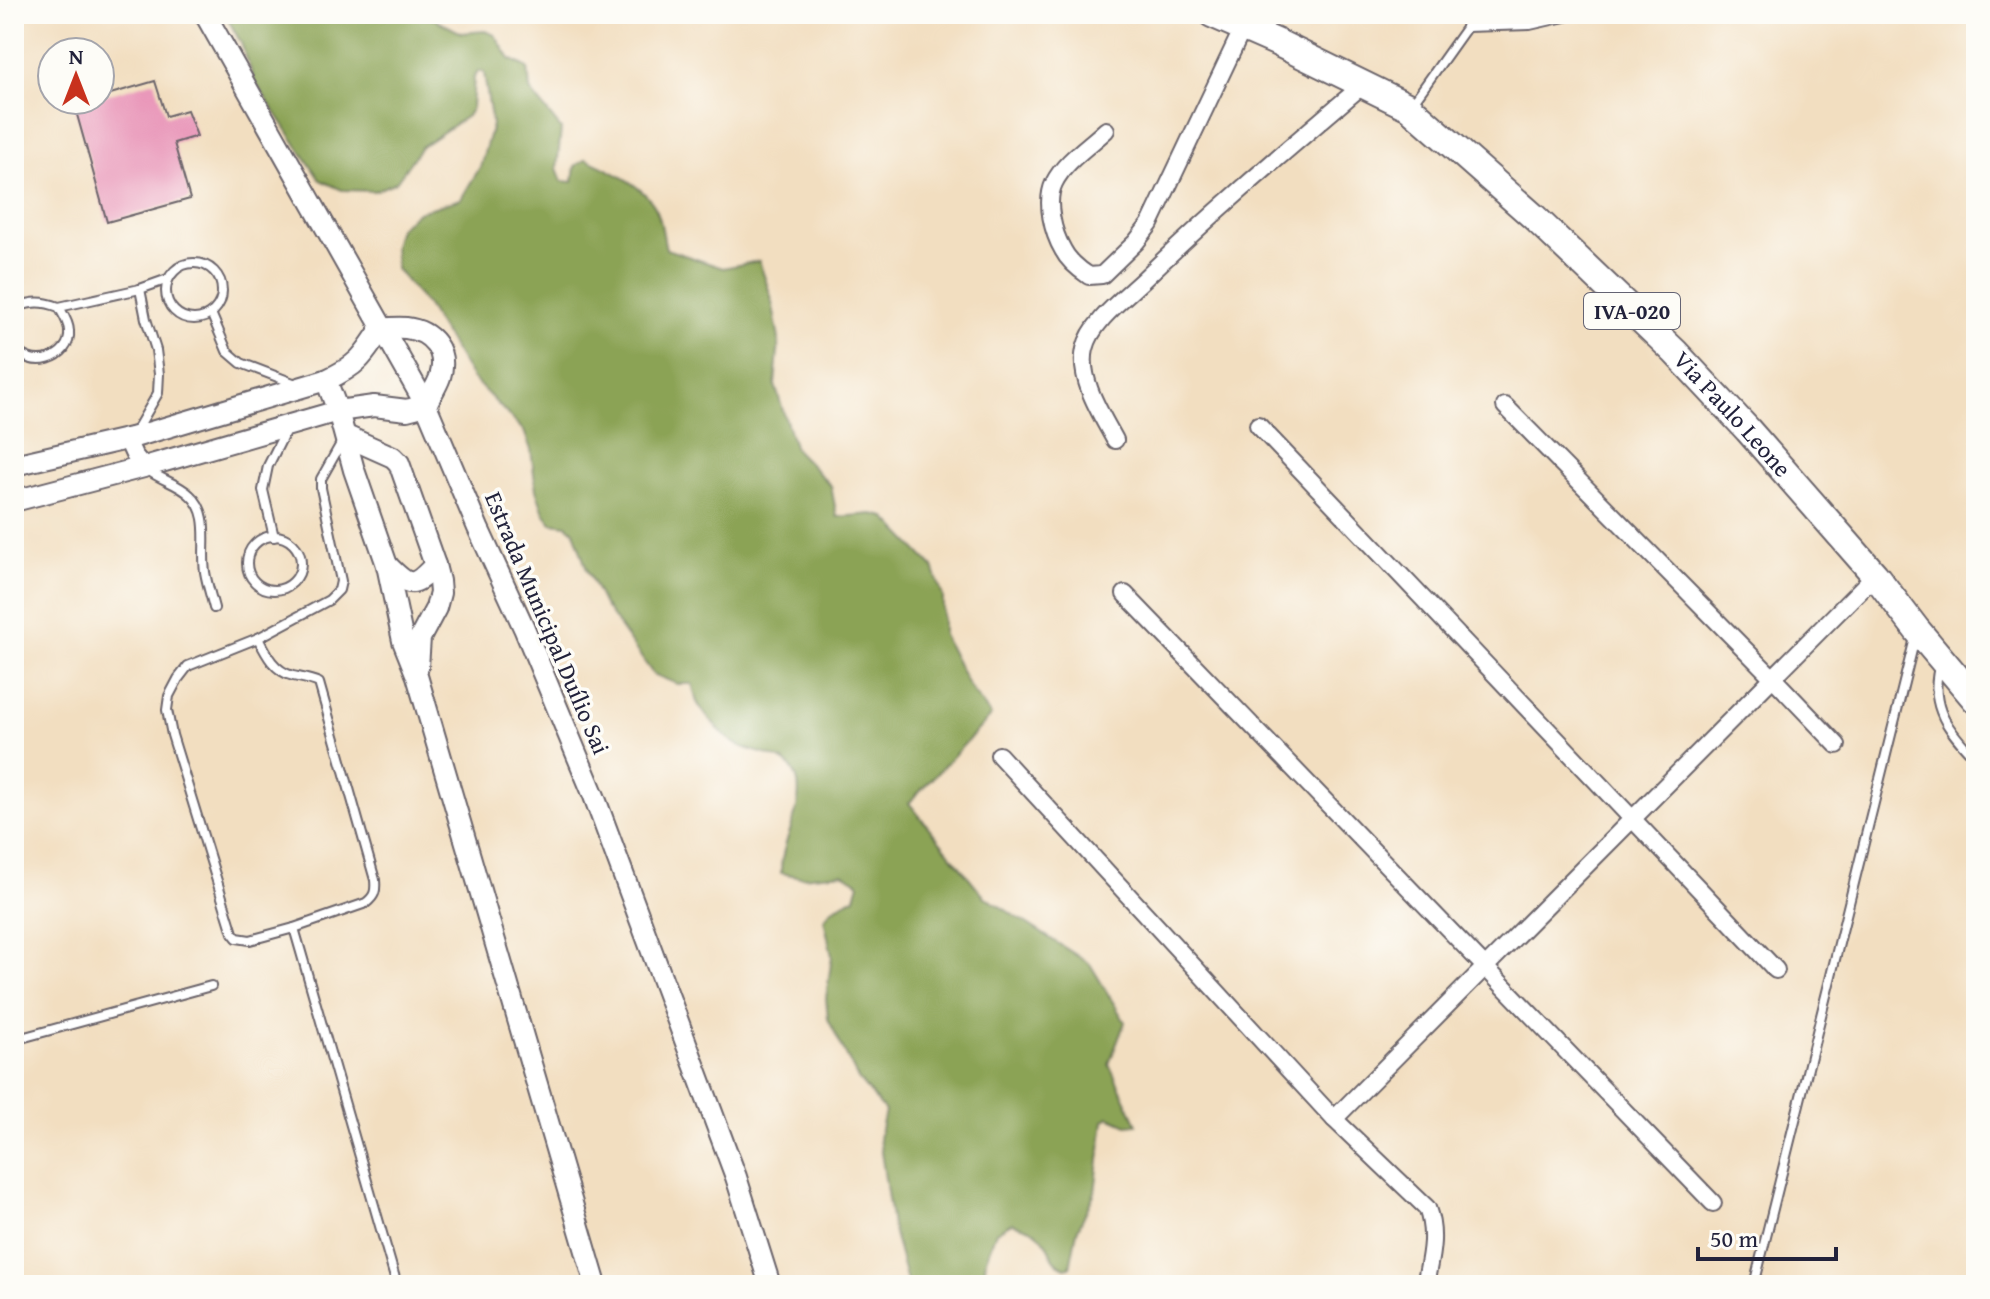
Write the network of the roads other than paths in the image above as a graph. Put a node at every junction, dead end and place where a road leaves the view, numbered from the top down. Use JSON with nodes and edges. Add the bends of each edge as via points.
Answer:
{"nodes":[{"id":1,"x":205,"y":14,"type":"edge"},
{"id":2,"x":1212,"y":14,"type":"edge"},
{"id":3,"x":1476,"y":14,"type":"edge"},
{"id":4,"x":1578,"y":14,"type":"edge"},
{"id":5,"x":1466,"y":27,"type":"junction"},
{"id":6,"x":1243,"y":28,"type":"junction"},
{"id":7,"x":1364,"y":84,"type":"junction"},
{"id":8,"x":1409,"y":107,"type":"junction"},
{"id":9,"x":1106,"y":130,"type":"dead end"},
{"id":10,"x":168,"y":279,"type":"junction"},
{"id":11,"x":140,"y":289,"type":"junction"},
{"id":12,"x":59,"y":307,"type":"junction"},
{"id":13,"x":14,"y":313,"type":"edge"},
{"id":14,"x":211,"y":313,"type":"junction"},
{"id":15,"x":381,"y":329,"type":"junction"},
{"id":16,"x":14,"y":346,"type":"edge"},
{"id":17,"x":326,"y":380,"type":"junction"},
{"id":18,"x":302,"y":386,"type":"junction"},
{"id":19,"x":426,"y":405,"type":"junction"},
{"id":20,"x":1505,"y":406,"type":"dead end"},
{"id":21,"x":338,"y":411,"type":"junction"},
{"id":22,"x":1258,"y":425,"type":"dead end"},
{"id":23,"x":289,"y":426,"type":"junction"},
{"id":24,"x":346,"y":436,"type":"junction"},
{"id":25,"x":131,"y":438,"type":"junction"},
{"id":26,"x":1115,"y":440,"type":"dead end"},
{"id":27,"x":377,"y":450,"type":"junction"},
{"id":28,"x":14,"y":465,"type":"edge"},
{"id":29,"x":144,"y":467,"type":"junction"},
{"id":30,"x":360,"y":482,"type":"junction"},
{"id":31,"x":14,"y":501,"type":"edge"},
{"id":32,"x":274,"y":537,"type":"junction"},
{"id":33,"x":387,"y":565,"type":"junction"},
{"id":34,"x":435,"y":565,"type":"junction"},
{"id":35,"x":1875,"y":575,"type":"junction"},
{"id":36,"x":1125,"y":594,"type":"dead end"},
{"id":37,"x":214,"y":608,"type":"dead end"},
{"id":38,"x":1917,"y":630,"type":"junction"},
{"id":39,"x":258,"y":638,"type":"junction"},
{"id":40,"x":1941,"y":658,"type":"junction"},
{"id":41,"x":417,"y":676,"type":"junction"},
{"id":42,"x":1773,"y":678,"type":"junction"},
{"id":43,"x":1976,"y":700,"type":"edge"},
{"id":44,"x":1837,"y":745,"type":"dead end"},
{"id":45,"x":999,"y":755,"type":"dead end"},
{"id":46,"x":1976,"y":759,"type":"edge"},
{"id":47,"x":1632,"y":820,"type":"junction"},
{"id":48,"x":294,"y":928,"type":"junction"},
{"id":49,"x":1486,"y":967,"type":"junction"},
{"id":50,"x":1776,"y":970,"type":"dead end"},
{"id":51,"x":211,"y":986,"type":"dead end"},
{"id":52,"x":14,"y":1040,"type":"edge"},
{"id":53,"x":1334,"y":1119,"type":"junction"},
{"id":54,"x":1713,"y":1203,"type":"dead end"},
{"id":55,"x":397,"y":1285,"type":"edge"},
{"id":56,"x":596,"y":1285,"type":"edge"},
{"id":57,"x":770,"y":1285,"type":"edge"},
{"id":58,"x":1425,"y":1285,"type":"edge"},
{"id":59,"x":1754,"y":1285,"type":"edge"}],
"edges":[{"from":1,"to":15,"type":"street","name":"Estrada Municipal Duílio Sai"},
{"from":2,"to":6,"type":"main road","name":"Via Paulo Leone","number":"IVA-020"},
{"from":3,"to":5,"type":"lane"},
{"from":4,"to":5,"type":"lane","via":[[1530,25]]},
{"from":5,"to":8,"type":"lane"},
{"from":6,"to":7,"type":"main road","name":"Via Paulo Leone","number":"IVA-020"},
{"from":6,"to":9,"type":"street","via":[[1150,224],[1102,275],[1089,276],[1063,251],[1050,198],[1062,170]]},
{"from":7,"to":8,"type":"main road","name":"Via Paulo Leone","number":"IVA-020"},
{"from":7,"to":26,"type":"street","via":[[1098,323],[1084,352],[1085,367],[1092,399]]},
{"from":8,"to":35,"type":"main road","name":"Via Paulo Leone","number":"IVA-020","via":[[1675,352]]},
{"from":10,"to":11,"type":"lane"},
{"from":10,"to":14,"type":"lane","via":[[167,299],[180,315],[191,319]]},
{"from":10,"to":14,"type":"lane","via":[[185,264],[206,265],[215,272],[222,294]]},
{"from":11,"to":12,"type":"lane"},
{"from":11,"to":25,"type":"lane","via":[[156,350],[158,393]]},
{"from":12,"to":13,"type":"lane","via":[[31,301]]},
{"from":12,"to":16,"type":"lane","via":[[70,333],[66,347],[53,358],[35,361],[19,355]]},
{"from":14,"to":18,"type":"lane","via":[[227,351],[241,363]]},
{"from":15,"to":17,"type":"street","via":[[356,363]]},
{"from":15,"to":19,"type":"street","name":"Estrada Municipal Duílio Sai"},
{"from":15,"to":19,"type":"street","via":[[405,327],[433,338],[442,363]]},
{"from":17,"to":18,"type":"street"},
{"from":17,"to":21,"type":"street"},
{"from":18,"to":25,"type":"street"},
{"from":19,"to":21,"type":"street"},
{"from":19,"to":57,"type":"street","name":"Estrada Municipal Duílio Sai","via":[[594,796],[736,1177]]},
{"from":20,"to":42,"type":"street"},
{"from":21,"to":23,"type":"street"},
{"from":21,"to":24,"type":"street"},
{"from":22,"to":47,"type":"street"},
{"from":23,"to":29,"type":"street"},
{"from":23,"to":32,"type":"lane","via":[[268,466],[263,490]]},
{"from":24,"to":27,"type":"street"},
{"from":24,"to":30,"type":"street"},
{"from":24,"to":39,"type":"lane","via":[[321,479],[339,590]]},
{"from":25,"to":28,"type":"street"},
{"from":25,"to":29,"type":"street","via":[[129,444]]},
{"from":27,"to":30,"type":"street"},
{"from":27,"to":34,"type":"street","via":[[399,463]]},
{"from":29,"to":31,"type":"street"},
{"from":29,"to":37,"type":"lane","via":[[197,504],[204,521],[204,570]]},
{"from":30,"to":33,"type":"street"},
{"from":32,"to":32,"type":"lane","via":[[255,545],[247,564],[256,583],[273,590],[291,584],[301,568],[292,543]]},
{"from":33,"to":34,"type":"street","via":[[400,578],[414,582]]},
{"from":33,"to":41,"type":"street","via":[[403,641]]},
{"from":34,"to":41,"type":"street","via":[[440,593],[420,638]]},
{"from":35,"to":38,"type":"main road","name":"Via Paulo Leone","number":"IVA-020"},
{"from":35,"to":42,"type":"street"},
{"from":36,"to":49,"type":"street"},
{"from":38,"to":40,"type":"main road","name":"Via Paulo Leone","number":"IVA-020"},
{"from":38,"to":59,"type":"lane"},
{"from":39,"to":48,"type":"lane","via":[[279,670],[319,683],[375,880],[373,897],[366,903]]},
{"from":39,"to":48,"type":"lane","via":[[188,666],[169,696],[167,710],[233,933],[250,940]]},
{"from":40,"to":43,"type":"main road","name":"Via Paulo Leone","number":"IVA-020"},
{"from":40,"to":46,"type":"lane","via":[[1935,695],[1942,717]]},
{"from":41,"to":56,"type":"street"},
{"from":42,"to":44,"type":"street"},
{"from":42,"to":47,"type":"street"},
{"from":45,"to":53,"type":"street"},
{"from":47,"to":49,"type":"street"},
{"from":47,"to":50,"type":"street"},
{"from":48,"to":55,"type":"lane"},
{"from":49,"to":53,"type":"street"},
{"from":49,"to":54,"type":"street"},
{"from":51,"to":52,"type":"lane"},
{"from":53,"to":58,"type":"street","via":[[1427,1208],[1433,1243]]}]}
